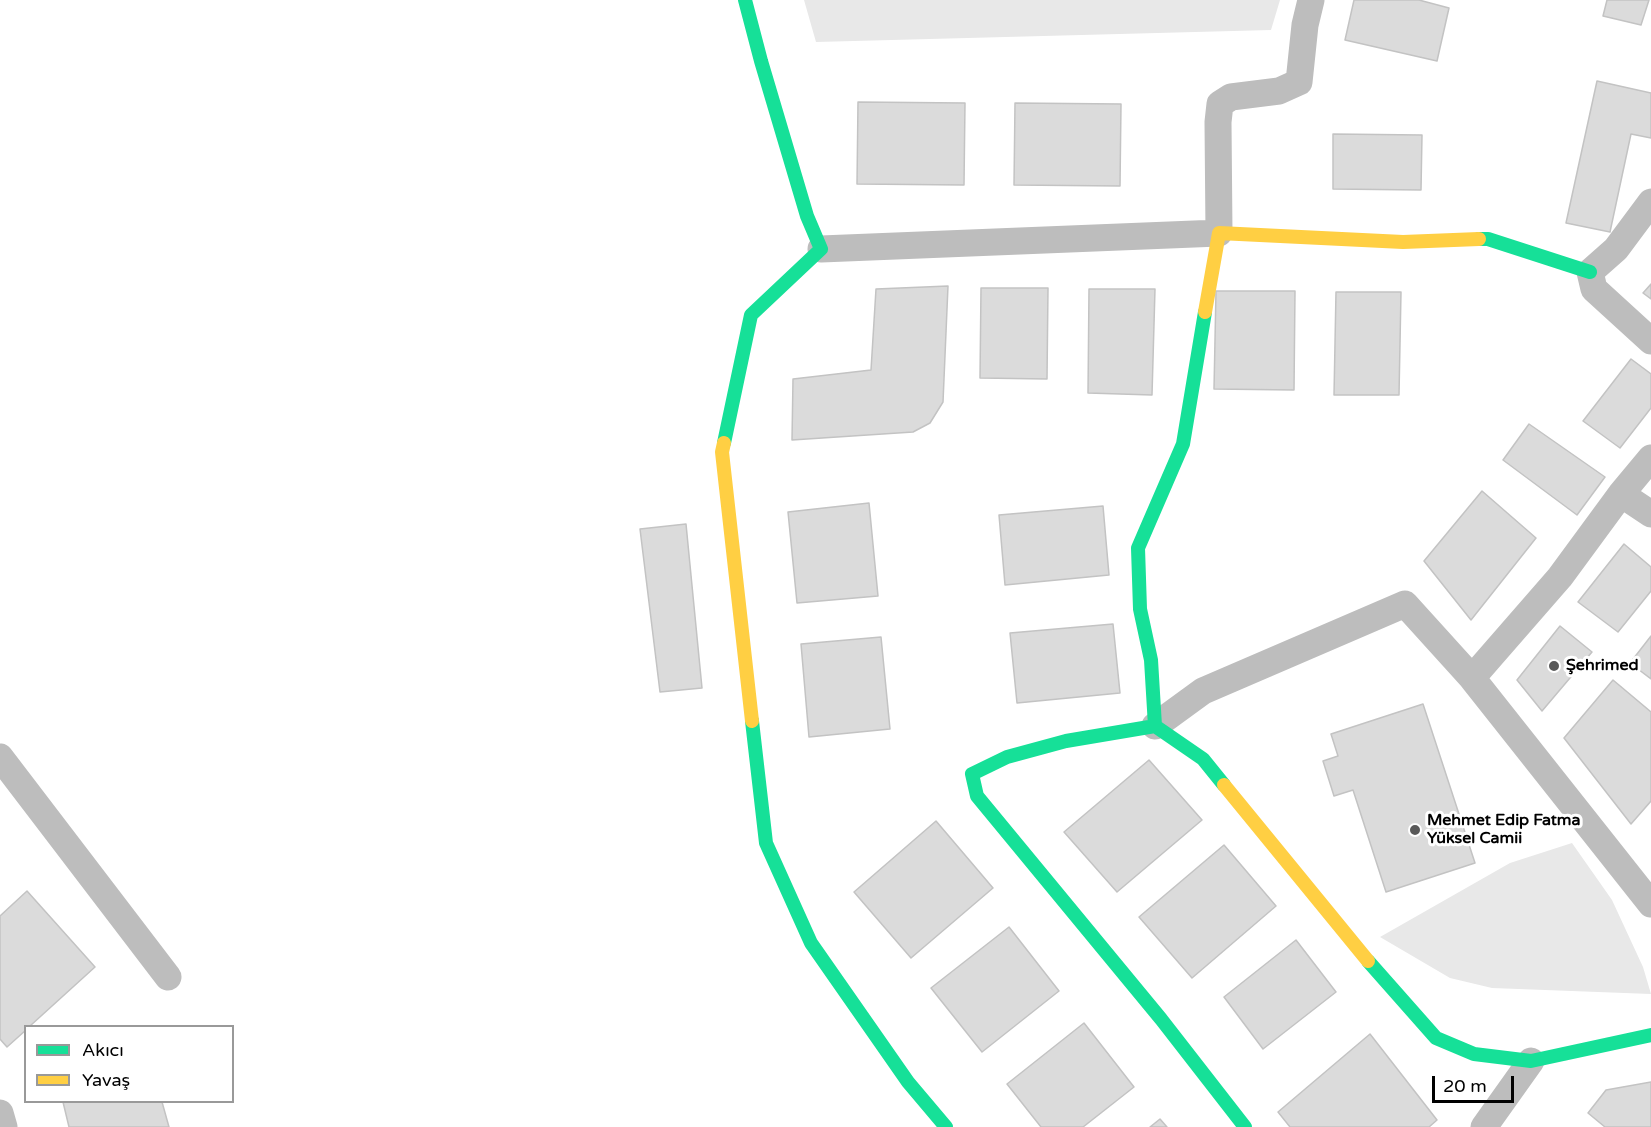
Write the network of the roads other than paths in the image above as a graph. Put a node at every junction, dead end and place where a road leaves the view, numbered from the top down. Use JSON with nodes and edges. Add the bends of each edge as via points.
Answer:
{"nodes":[{"id":1,"x":745,"y":0,"type":"edge"},
{"id":2,"x":1311,"y":0,"type":"edge"},
{"id":3,"x":1651,"y":202,"type":"edge"},
{"id":4,"x":1219,"y":233,"type":"junction"},
{"id":5,"x":821,"y":249,"type":"junction"},
{"id":6,"x":1590,"y":272,"type":"junction"},
{"id":7,"x":1651,"y":341,"type":"edge"},
{"id":8,"x":1651,"y":458,"type":"edge"},
{"id":9,"x":1621,"y":494,"type":"junction"},
{"id":10,"x":1651,"y":514,"type":"edge"},
{"id":11,"x":1472,"y":678,"type":"junction"},
{"id":12,"x":1155,"y":726,"type":"junction"},
{"id":13,"x":0,"y":757,"type":"edge"},
{"id":14,"x":1651,"y":904,"type":"edge"},
{"id":15,"x":168,"y":977,"type":"dead end"},
{"id":16,"x":1651,"y":1035,"type":"edge"},
{"id":17,"x":1531,"y":1061,"type":"junction"},
{"id":18,"x":0,"y":1113,"type":"edge"},
{"id":19,"x":4,"y":1127,"type":"edge"},
{"id":20,"x":946,"y":1127,"type":"edge"},
{"id":21,"x":1245,"y":1127,"type":"edge"},
{"id":22,"x":1484,"y":1127,"type":"edge"}],
"edges":[{"from":1,"to":5,"type":"street","via":[[807,216]]},
{"from":2,"to":4,"type":"street","via":[[1299,82],[1279,91],[1231,97],[1220,104]]},
{"from":3,"to":6,"type":"street","via":[[1616,249]]},
{"from":4,"to":5,"type":"street"},
{"from":4,"to":6,"type":"street","via":[[1403,242],[1488,239]]},
{"from":4,"to":12,"type":"street","via":[[1183,444],[1138,548],[1140,609],[1151,660]]},
{"from":5,"to":20,"type":"street","via":[[751,315],[722,452],[766,843],[811,943],[908,1082]]},
{"from":6,"to":7,"type":"street","via":[[1594,289]]},
{"from":8,"to":9,"type":"street"},
{"from":9,"to":10,"type":"street"},
{"from":9,"to":11,"type":"street","via":[[1560,577]]},
{"from":11,"to":12,"type":"street","via":[[1405,604],[1203,691]]},
{"from":11,"to":14,"type":"street"},
{"from":12,"to":17,"type":"street","via":[[1203,759],[1371,965],[1436,1038],[1474,1054]]},
{"from":12,"to":21,"type":"street","via":[[1066,741],[1007,757],[972,774],[976,796]]},
{"from":13,"to":15,"type":"street"},
{"from":16,"to":17,"type":"street"},
{"from":17,"to":22,"type":"street"},
{"from":18,"to":19,"type":"street"}]}
